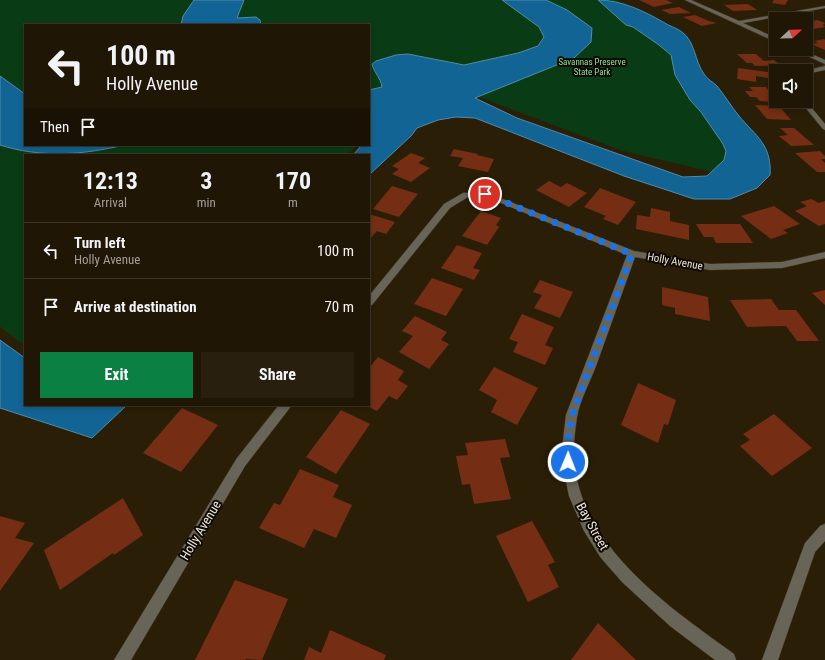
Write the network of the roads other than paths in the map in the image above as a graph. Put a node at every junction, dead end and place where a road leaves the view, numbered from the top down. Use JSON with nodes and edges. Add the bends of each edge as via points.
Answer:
{"nodes":[{"id":1,"x":687,"y":0,"type":"edge"},
{"id":2,"x":825,"y":7,"type":"edge"},
{"id":3,"x":738,"y":23,"type":"junction"},
{"id":4,"x":769,"y":37,"type":"edge"},
{"id":5,"x":812,"y":56,"type":"edge"},
{"id":6,"x":825,"y":62,"type":"edge"},
{"id":7,"x":825,"y":68,"type":"edge"},
{"id":8,"x":813,"y":71,"type":"edge"},
{"id":9,"x":809,"y":108,"type":"edge"},
{"id":10,"x":825,"y":128,"type":"edge"},
{"id":11,"x":632,"y":254,"type":"junction"},
{"id":12,"x":825,"y":255,"type":"edge"},
{"id":13,"x":370,"y":301,"type":"edge"},
{"id":14,"x":285,"y":406,"type":"edge"},
{"id":15,"x":825,"y":531,"type":"edge"},
{"id":16,"x":122,"y":660,"type":"edge"},
{"id":17,"x":728,"y":660,"type":"edge"},
{"id":18,"x":770,"y":660,"type":"edge"}],
"edges":[{"from":1,"to":3,"type":"street"},
{"from":2,"to":3,"type":"street"},
{"from":3,"to":4,"type":"street"},
{"from":5,"to":6,"type":"street"},
{"from":7,"to":8,"type":"street"},
{"from":9,"to":10,"type":"street"},
{"from":11,"to":12,"type":"street","name":"Holly Avenue","via":[[710,267],[782,265]]},
{"from":11,"to":13,"type":"street","name":"Holly Avenue","via":[[485,194],[466,196],[446,206]]},
{"from":11,"to":17,"type":"street","name":"Bay Street","via":[[572,415],[568,462],[574,488],[582,511],[597,538],[633,585]]},
{"from":14,"to":16,"type":"street","name":"Holly Avenue","via":[[241,462]]},
{"from":15,"to":18,"type":"street","via":[[810,548]]}]}
